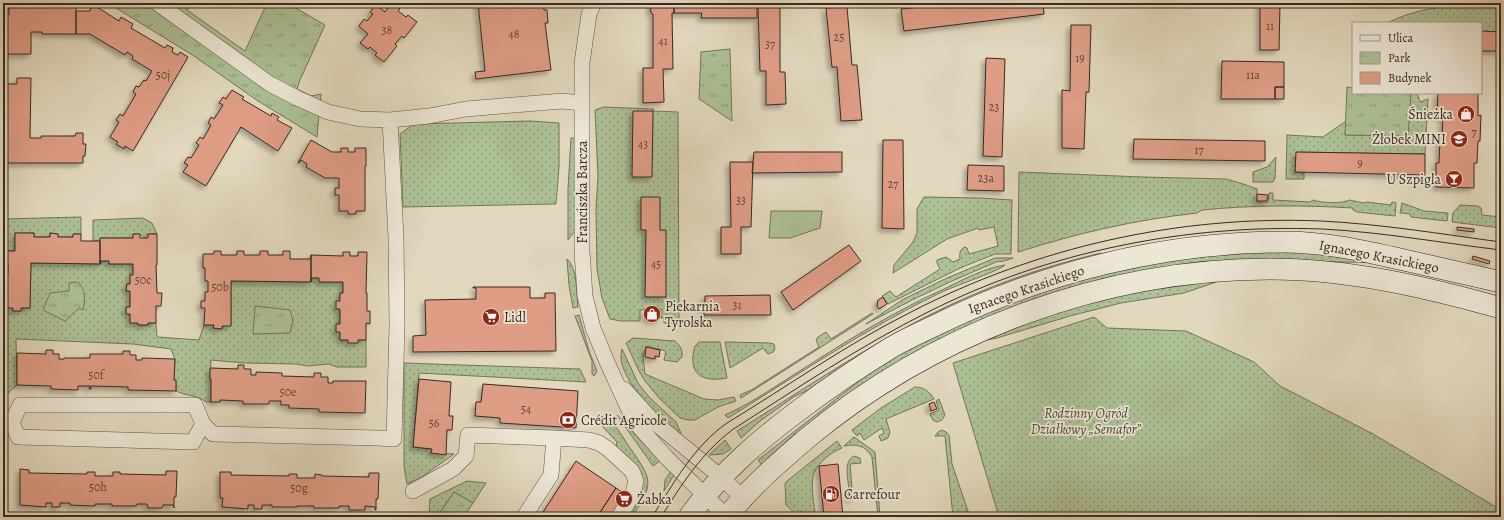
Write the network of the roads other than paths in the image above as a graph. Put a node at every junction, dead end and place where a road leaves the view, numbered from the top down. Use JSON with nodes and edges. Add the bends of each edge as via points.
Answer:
{"nodes":[{"id":1,"x":157,"y":3,"type":"edge"},
{"id":2,"x":594,"y":3,"type":"edge"},
{"id":3,"x":581,"y":103,"type":"junction"},
{"id":4,"x":390,"y":120,"type":"junction"},
{"id":5,"x":1501,"y":282,"type":"edge"},
{"id":6,"x":1501,"y":308,"type":"edge"},
{"id":7,"x":614,"y":378,"type":"junction"},
{"id":8,"x":203,"y":424,"type":"junction"},
{"id":9,"x":554,"y":438,"type":"junction"},
{"id":10,"x":721,"y":477,"type":"junction"},
{"id":11,"x":413,"y":491,"type":"dead end"},
{"id":12,"x":705,"y":496,"type":"junction"},
{"id":13,"x":742,"y":498,"type":"junction"},
{"id":14,"x":524,"y":517,"type":"edge"},
{"id":15,"x":619,"y":517,"type":"edge"},
{"id":16,"x":689,"y":517,"type":"edge"},
{"id":17,"x":727,"y":517,"type":"edge"}],
"edges":[{"from":1,"to":4,"type":"street","via":[[270,84],[297,98],[334,113],[360,119]]},
{"from":2,"to":3,"type":"street","name":"Franciszka Barcza","via":[[589,14],[582,63]]},
{"from":3,"to":4,"type":"street","via":[[562,101],[466,109]]},
{"from":3,"to":7,"type":"street","name":"Franciszka Barcza","via":[[583,280],[593,328]]},
{"from":4,"to":8,"type":"street","via":[[396,246],[394,439],[212,434]]},
{"from":5,"to":10,"type":"main road","name":"Ignacego Krasickiego","via":[[1359,250],[1314,243],[1241,243],[1190,248],[1115,261],[1037,282],[967,309],[891,348],[824,391],[780,424]]},
{"from":6,"to":13,"type":"main road","name":"Ignacego Krasickiego","via":[[1450,293],[1374,278],[1270,269],[1220,271],[1110,288],[1076,297],[991,327],[903,370],[832,418],[764,474]]},
{"from":7,"to":10,"type":"street","name":"Franciszka Barcza","via":[[654,422]]},
{"from":7,"to":12,"type":"street","name":"Franciszka Barcza","via":[[634,421]]},
{"from":8,"to":8,"type":"street","via":[[193,442],[18,437],[12,422],[20,405],[195,405]]},
{"from":9,"to":11,"type":"street","via":[[468,435],[466,456],[453,469]]},
{"from":9,"to":14,"type":"street","via":[[551,475]]},
{"from":9,"to":15,"type":"street","via":[[599,443],[632,471],[636,481],[633,494]]},
{"from":10,"to":12,"type":"main road","name":"Ignacego Krasickiego"},
{"from":10,"to":13,"type":"street","name":"Franciszka Barcza"},
{"from":12,"to":16,"type":"main road","name":"Ignacego Krasickiego"},
{"from":12,"to":17,"type":"street","name":"Franciszka Barcza"},
{"from":13,"to":17,"type":"main road","name":"Ignacego Krasickiego"}]}
